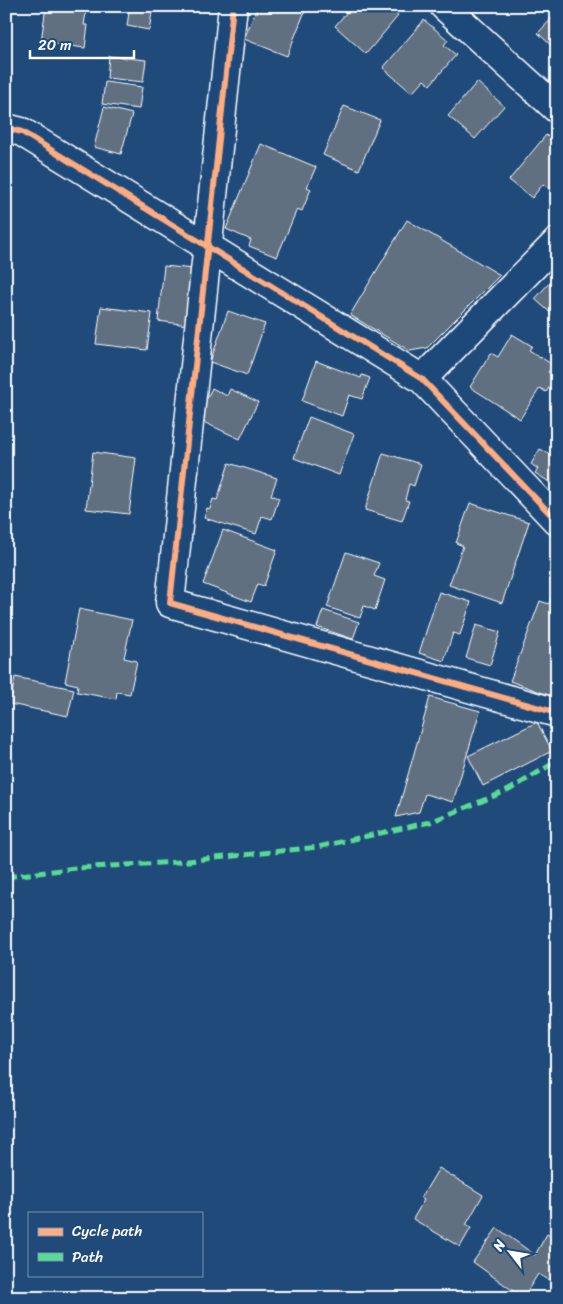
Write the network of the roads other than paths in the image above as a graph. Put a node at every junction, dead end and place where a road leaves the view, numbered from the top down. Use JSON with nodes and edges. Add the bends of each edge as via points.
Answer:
{"nodes":[{"id":1,"x":233,"y":6,"type":"edge"},
{"id":2,"x":444,"y":6,"type":"edge"},
{"id":3,"x":557,"y":109,"type":"edge"},
{"id":4,"x":6,"y":128,"type":"edge"},
{"id":5,"x":557,"y":242,"type":"edge"},
{"id":6,"x":207,"y":247,"type":"junction"},
{"id":7,"x":422,"y":379,"type":"junction"},
{"id":8,"x":557,"y":521,"type":"edge"},
{"id":9,"x":557,"y":713,"type":"edge"}],
"edges":[{"from":1,"to":6,"type":"street"},
{"from":2,"to":3,"type":"street"},
{"from":4,"to":6,"type":"street","via":[[22,132]]},
{"from":5,"to":7,"type":"street"},
{"from":6,"to":7,"type":"street"},
{"from":6,"to":9,"type":"street","via":[[170,603]]},
{"from":7,"to":8,"type":"street"}]}
